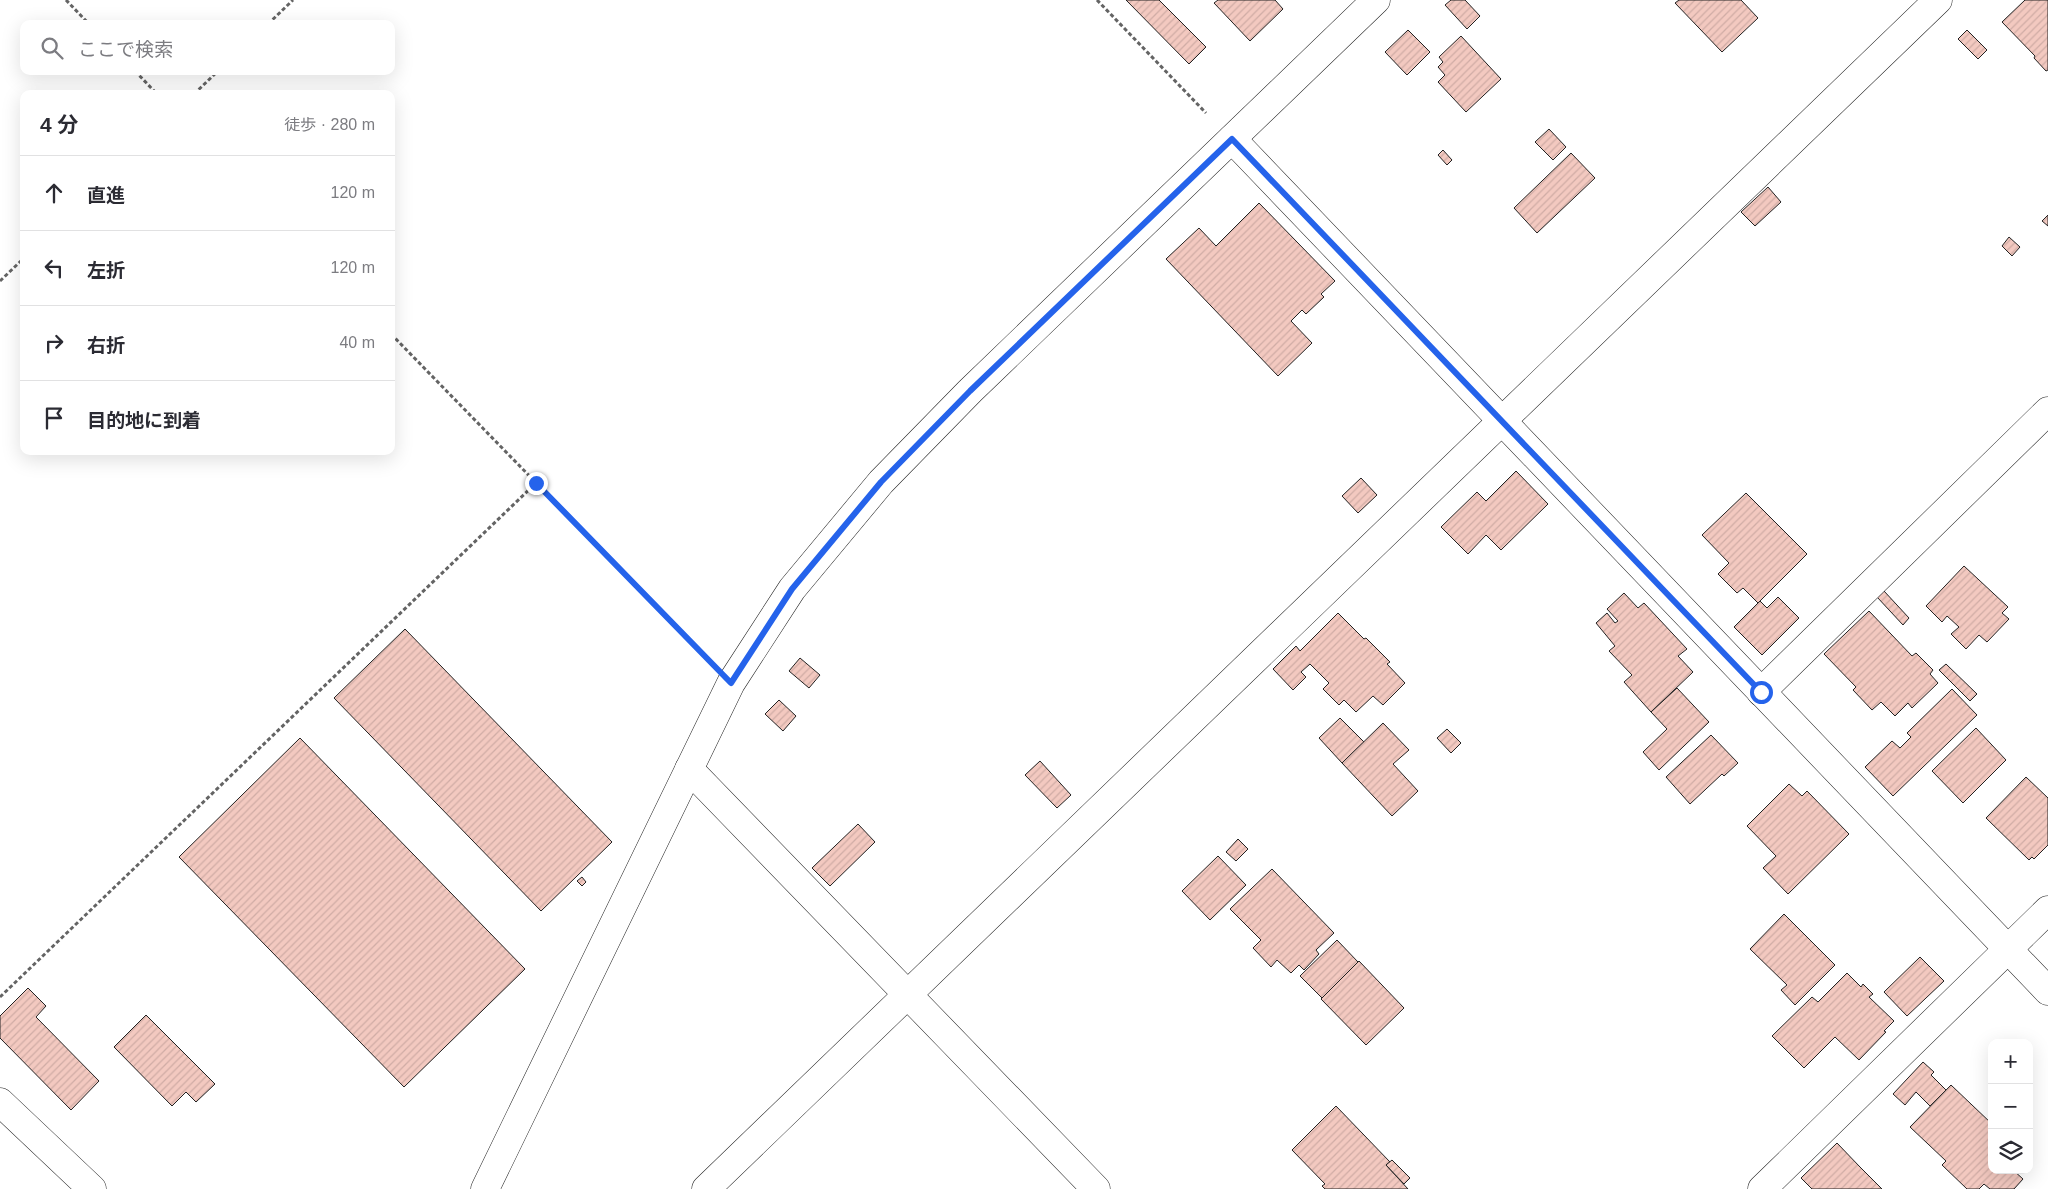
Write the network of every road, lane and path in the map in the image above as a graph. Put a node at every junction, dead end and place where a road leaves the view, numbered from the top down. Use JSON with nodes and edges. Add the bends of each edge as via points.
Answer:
{"nodes":[{"id":1,"x":66,"y":0,"type":"edge"},
{"id":2,"x":292,"y":0,"type":"edge"},
{"id":3,"x":1097,"y":0,"type":"edge"},
{"id":4,"x":1376,"y":0,"type":"edge"},
{"id":5,"x":1933,"y":2,"type":"edge"},
{"id":6,"x":85,"y":20,"type":"edge"},
{"id":7,"x":272,"y":20,"type":"edge"},
{"id":8,"x":139,"y":75,"type":"edge"},
{"id":9,"x":214,"y":75,"type":"edge"},
{"id":10,"x":153,"y":90,"type":"edge"},
{"id":11,"x":198,"y":90,"type":"edge"},
{"id":12,"x":1232,"y":139,"type":"junction"},
{"id":13,"x":20,"y":262,"type":"edge"},
{"id":14,"x":0,"y":281,"type":"edge"},
{"id":15,"x":395,"y":338,"type":"edge"},
{"id":16,"x":2048,"y":411,"type":"edge"},
{"id":17,"x":1502,"y":422,"type":"junction"},
{"id":18,"x":536,"y":483,"type":"junction"},
{"id":19,"x":731,"y":683,"type":"junction"},
{"id":20,"x":1761,"y":692,"type":"junction"},
{"id":21,"x":689,"y":769,"type":"junction"},
{"id":22,"x":2048,"y":910,"type":"edge"},
{"id":23,"x":2007,"y":950,"type":"junction"},
{"id":24,"x":2048,"y":990,"type":"edge"},
{"id":25,"x":907,"y":993,"type":"junction"},
{"id":26,"x":0,"y":997,"type":"edge"},
{"id":27,"x":0,"y":1102,"type":"edge"},
{"id":28,"x":92,"y":1189,"type":"edge"},
{"id":29,"x":485,"y":1189,"type":"edge"},
{"id":30,"x":706,"y":1189,"type":"edge"},
{"id":31,"x":1096,"y":1189,"type":"edge"},
{"id":32,"x":1762,"y":1189,"type":"edge"}],
"edges":[{"from":1,"to":6,"type":"path"},
{"from":2,"to":7,"type":"path"},
{"from":3,"to":12,"type":"path"},
{"from":4,"to":12,"type":"street"},
{"from":5,"to":17,"type":"street"},
{"from":8,"to":10,"type":"path"},
{"from":9,"to":11,"type":"path"},
{"from":12,"to":17,"type":"street"},
{"from":12,"to":19,"type":"street","via":[[970,391],[881,482],[792,589]]},
{"from":13,"to":14,"type":"path"},
{"from":15,"to":18,"type":"path"},
{"from":16,"to":20,"type":"street"},
{"from":17,"to":20,"type":"street"},
{"from":17,"to":25,"type":"street"},
{"from":18,"to":19,"type":"path"},
{"from":18,"to":26,"type":"path"},
{"from":19,"to":21,"type":"street"},
{"from":20,"to":23,"type":"street"},
{"from":21,"to":25,"type":"street"},
{"from":21,"to":29,"type":"street"},
{"from":22,"to":23,"type":"street"},
{"from":23,"to":24,"type":"street"},
{"from":23,"to":32,"type":"street"},
{"from":25,"to":30,"type":"street"},
{"from":25,"to":31,"type":"street"},
{"from":27,"to":28,"type":"street"}]}
